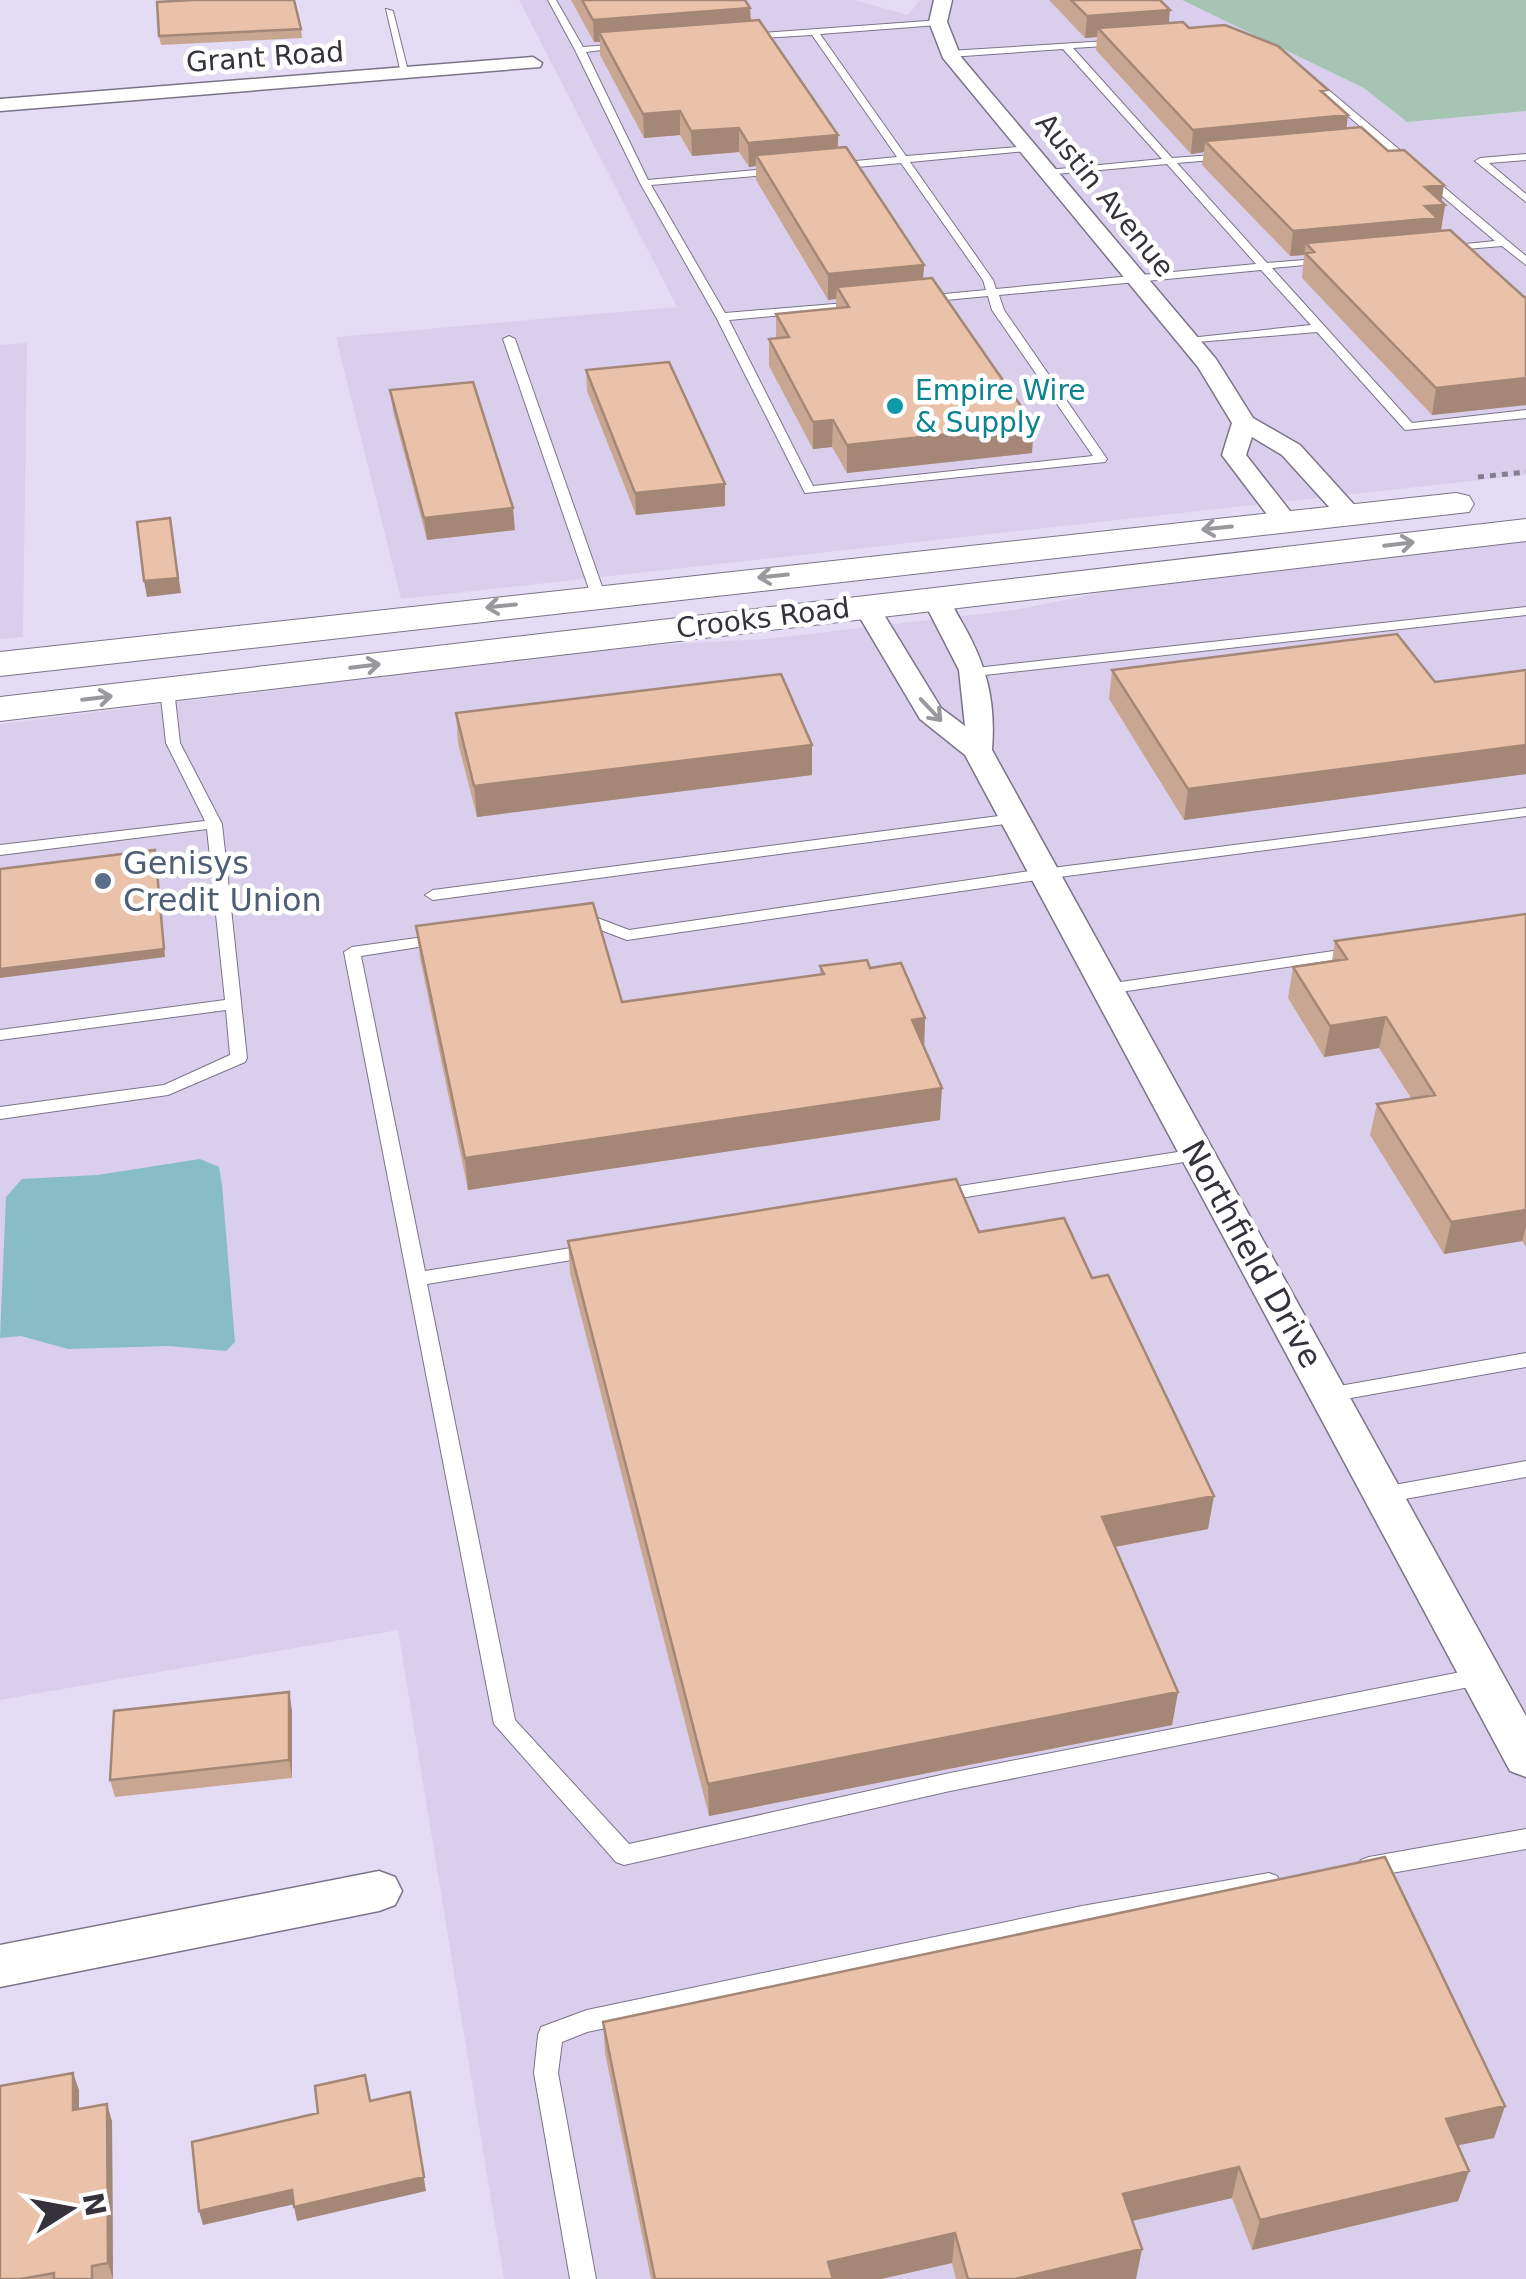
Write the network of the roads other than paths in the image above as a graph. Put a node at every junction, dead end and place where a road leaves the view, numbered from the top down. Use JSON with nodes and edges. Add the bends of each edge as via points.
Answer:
{"nodes":[{"id":1,"x":552,"y":0,"type":"edge"},
{"id":2,"x":389,"y":10,"type":"dead end"},
{"id":3,"x":941,"y":11,"type":"edge"},
{"id":4,"x":814,"y":32,"type":"junction"},
{"id":5,"x":736,"y":38,"type":"edge"},
{"id":6,"x":1137,"y":41,"type":"edge"},
{"id":7,"x":638,"y":45,"type":"edge"},
{"id":8,"x":1066,"y":46,"type":"junction"},
{"id":9,"x":580,"y":50,"type":"junction"},
{"id":10,"x":949,"y":54,"type":"junction"},
{"id":11,"x":534,"y":64,"type":"dead end"},
{"id":12,"x":1298,"y":70,"type":"edge"},
{"id":13,"x":406,"y":73,"type":"junction"},
{"id":14,"x":0,"y":105,"type":"edge"},
{"id":15,"x":1388,"y":142,"type":"junction"},
{"id":16,"x":1370,"y":143,"type":"edge"},
{"id":17,"x":1028,"y":148,"type":"junction"},
{"id":18,"x":1242,"y":154,"type":"edge"},
{"id":19,"x":1526,"y":157,"type":"edge"},
{"id":20,"x":905,"y":159,"type":"junction"},
{"id":21,"x":1169,"y":161,"type":"junction"},
{"id":22,"x":812,"y":168,"type":"edge"},
{"id":23,"x":794,"y":169,"type":"edge"},
{"id":24,"x":1048,"y":172,"type":"junction"},
{"id":25,"x":645,"y":182,"type":"junction"},
{"id":26,"x":1520,"y":188,"type":"edge"},
{"id":27,"x":1526,"y":198,"type":"edge"},
{"id":28,"x":1504,"y":243,"type":"junction"},
{"id":29,"x":1430,"y":250,"type":"edge"},
{"id":30,"x":1337,"y":259,"type":"edge"},
{"id":31,"x":1526,"y":262,"type":"edge"},
{"id":32,"x":1263,"y":266,"type":"junction"},
{"id":33,"x":1132,"y":278,"type":"junction"},
{"id":34,"x":993,"y":292,"type":"junction"},
{"id":35,"x":916,"y":300,"type":"edge"},
{"id":36,"x":877,"y":303,"type":"edge"},
{"id":37,"x":722,"y":317,"type":"junction"},
{"id":38,"x":1320,"y":328,"type":"junction"},
{"id":39,"x":509,"y":340,"type":"dead end"},
{"id":40,"x":1189,"y":341,"type":"junction"},
{"id":41,"x":1526,"y":414,"type":"edge"},
{"id":42,"x":1244,"y":422,"type":"junction"},
{"id":43,"x":1526,"y":497,"type":"edge"},
{"id":44,"x":1349,"y":514,"type":"junction"},
{"id":45,"x":1284,"y":520,"type":"junction"},
{"id":46,"x":1526,"y":530,"type":"edge"},
{"id":47,"x":1302,"y":556,"type":"junction"},
{"id":48,"x":919,"y":560,"type":"junction"},
{"id":49,"x":611,"y":594,"type":"junction"},
{"id":50,"x":935,"y":598,"type":"junction"},
{"id":51,"x":866,"y":606,"type":"junction"},
{"id":52,"x":1526,"y":611,"type":"edge"},
{"id":53,"x":586,"y":639,"type":"junction"},
{"id":54,"x":0,"y":664,"type":"edge"},
{"id":55,"x":976,"y":672,"type":"junction"},
{"id":56,"x":167,"y":689,"type":"junction"},
{"id":57,"x":0,"y":710,"type":"edge"},
{"id":58,"x":977,"y":750,"type":"junction"},
{"id":59,"x":1526,"y":812,"type":"edge"},
{"id":60,"x":1014,"y":819,"type":"junction"},
{"id":61,"x":214,"y":824,"type":"junction"},
{"id":62,"x":0,"y":850,"type":"edge"},
{"id":63,"x":1044,"y":874,"type":"junction"},
{"id":64,"x":433,"y":895,"type":"dead end"},
{"id":65,"x":548,"y":924,"type":"edge"},
{"id":66,"x":450,"y":938,"type":"edge"},
{"id":67,"x":1374,"y":950,"type":"edge"},
{"id":68,"x":1108,"y":988,"type":"junction"},
{"id":69,"x":234,"y":1004,"type":"junction"},
{"id":70,"x":0,"y":1035,"type":"edge"},
{"id":71,"x":0,"y":1113,"type":"edge"},
{"id":72,"x":1198,"y":1154,"type":"junction"},
{"id":73,"x":924,"y":1198,"type":"edge"},
{"id":74,"x":611,"y":1248,"type":"edge"},
{"id":75,"x":416,"y":1279,"type":"junction"},
{"id":76,"x":1526,"y":1360,"type":"edge"},
{"id":77,"x":1328,"y":1394,"type":"junction"},
{"id":78,"x":1526,"y":1468,"type":"edge"},
{"id":79,"x":1383,"y":1495,"type":"junction"},
{"id":80,"x":1481,"y":1677,"type":"junction"},
{"id":81,"x":1526,"y":1758,"type":"edge"},
{"id":82,"x":1526,"y":1839,"type":"edge"},
{"id":83,"x":1341,"y":1872,"type":"edge"},
{"id":84,"x":1285,"y":1880,"type":"edge"},
{"id":85,"x":379,"y":1890,"type":"dead end"},
{"id":86,"x":0,"y":1966,"type":"edge"},
{"id":87,"x":583,"y":2279,"type":"edge"}],
"edges":[{"from":1,"to":9,"type":"lane"},
{"from":2,"to":13,"type":"lane"},
{"from":3,"to":4,"type":"lane"},
{"from":3,"to":10,"type":"street","name":"Austin Avenue"},
{"from":4,"to":5,"type":"lane"},
{"from":4,"to":20,"type":"lane"},
{"from":6,"to":8,"type":"lane"},
{"from":7,"to":9,"type":"lane"},
{"from":8,"to":10,"type":"lane"},
{"from":8,"to":21,"type":"lane"},
{"from":9,"to":25,"type":"lane"},
{"from":10,"to":17,"type":"street","name":"Austin Avenue"},
{"from":11,"to":13,"type":"street","name":"Grant Road"},
{"from":12,"to":15,"type":"lane"},
{"from":13,"to":14,"type":"street","name":"Grant Road"},
{"from":15,"to":16,"type":"lane"},
{"from":15,"to":28,"type":"lane"},
{"from":17,"to":20,"type":"lane"},
{"from":17,"to":24,"type":"street","name":"Austin Avenue"},
{"from":18,"to":21,"type":"lane"},
{"from":19,"to":26,"type":"lane","via":[[1480,161]]},
{"from":20,"to":22,"type":"lane"},
{"from":20,"to":34,"type":"lane"},
{"from":21,"to":24,"type":"lane"},
{"from":21,"to":32,"type":"lane"},
{"from":23,"to":25,"type":"lane"},
{"from":24,"to":33,"type":"street","name":"Austin Avenue"},
{"from":25,"to":37,"type":"lane"},
{"from":26,"to":27,"type":"lane"},
{"from":28,"to":29,"type":"lane"},
{"from":28,"to":31,"type":"lane"},
{"from":30,"to":32,"type":"lane"},
{"from":32,"to":33,"type":"lane"},
{"from":32,"to":38,"type":"lane"},
{"from":33,"to":34,"type":"lane"},
{"from":33,"to":40,"type":"street","name":"Austin Avenue"},
{"from":34,"to":35,"type":"lane"},
{"from":34,"to":37,"type":"lane","via":[[998,310],[1101,459],[808,490]]},
{"from":36,"to":37,"type":"lane"},
{"from":38,"to":40,"type":"lane"},
{"from":38,"to":41,"type":"lane","via":[[1408,427]]},
{"from":39,"to":49,"type":"lane"},
{"from":40,"to":42,"type":"street","name":"Austin Avenue"},
{"from":42,"to":44,"type":"street","name":"Austin Avenue","via":[[1291,450]]},
{"from":42,"to":45,"type":"street","via":[[1234,455]]},
{"from":43,"to":44,"type":"main road","name":"Crooks Road"},
{"from":44,"to":45,"type":"main road","name":"Crooks Road"},
{"from":44,"to":47,"type":"main road","via":[[1353,534]]},
{"from":45,"to":48,"type":"main road","name":"Crooks Road","one_way":true},
{"from":47,"to":46,"type":"main road","name":"Crooks Road","one_way":true},
{"from":47,"to":50,"type":"main road","name":"Crooks Road"},
{"from":48,"to":49,"type":"main road","name":"Crooks Road","one_way":true},
{"from":48,"to":51,"type":"main road","via":[[868,582],[862,592]]},
{"from":49,"to":53,"type":"main road","via":[[633,602],[628,622]]},
{"from":49,"to":54,"type":"main road","name":"Crooks Road","one_way":true},
{"from":50,"to":51,"type":"main road","name":"Crooks Road"},
{"from":50,"to":55,"type":"street"},
{"from":51,"to":53,"type":"main road","name":"Crooks Road"},
{"from":51,"to":58,"type":"street","name":"Northfield Drive","one_way":true,"via":[[930,713]]},
{"from":52,"to":55,"type":"lane"},
{"from":56,"to":53,"type":"main road","name":"Crooks Road","one_way":true},
{"from":55,"to":58,"type":"street","via":[[983,705]]},
{"from":57,"to":56,"type":"main road","name":"Crooks Road","one_way":true},
{"from":56,"to":61,"type":"lane","via":[[174,743]]},
{"from":58,"to":60,"type":"street","name":"Northfield Drive"},
{"from":59,"to":63,"type":"lane"},
{"from":60,"to":63,"type":"street","name":"Northfield Drive"},
{"from":60,"to":64,"type":"lane"},
{"from":61,"to":62,"type":"lane"},
{"from":61,"to":69,"type":"lane"},
{"from":63,"to":65,"type":"lane","via":[[626,935],[587,919]]},
{"from":63,"to":68,"type":"street","name":"Northfield Drive"},
{"from":66,"to":75,"type":"lane","via":[[352,952]]},
{"from":67,"to":68,"type":"lane"},
{"from":68,"to":72,"type":"street","name":"Northfield Drive"},
{"from":69,"to":70,"type":"lane"},
{"from":69,"to":71,"type":"lane","via":[[239,1058],[168,1090]]},
{"from":72,"to":73,"type":"lane"},
{"from":72,"to":77,"type":"street","name":"Northfield Drive"},
{"from":74,"to":75,"type":"lane"},
{"from":75,"to":80,"type":"lane","via":[[504,1724],[624,1855],[950,1782]]},
{"from":76,"to":77,"type":"lane"},
{"from":77,"to":79,"type":"street","name":"Northfield Drive"},
{"from":78,"to":79,"type":"lane"},
{"from":79,"to":80,"type":"street","name":"Northfield Drive"},
{"from":80,"to":81,"type":"street","name":"Northfield Drive"},
{"from":82,"to":83,"type":"lane"},
{"from":84,"to":87,"type":"lane","via":[[1082,1916],[550,2035],[546,2073]]},
{"from":85,"to":86,"type":"street"}]}
